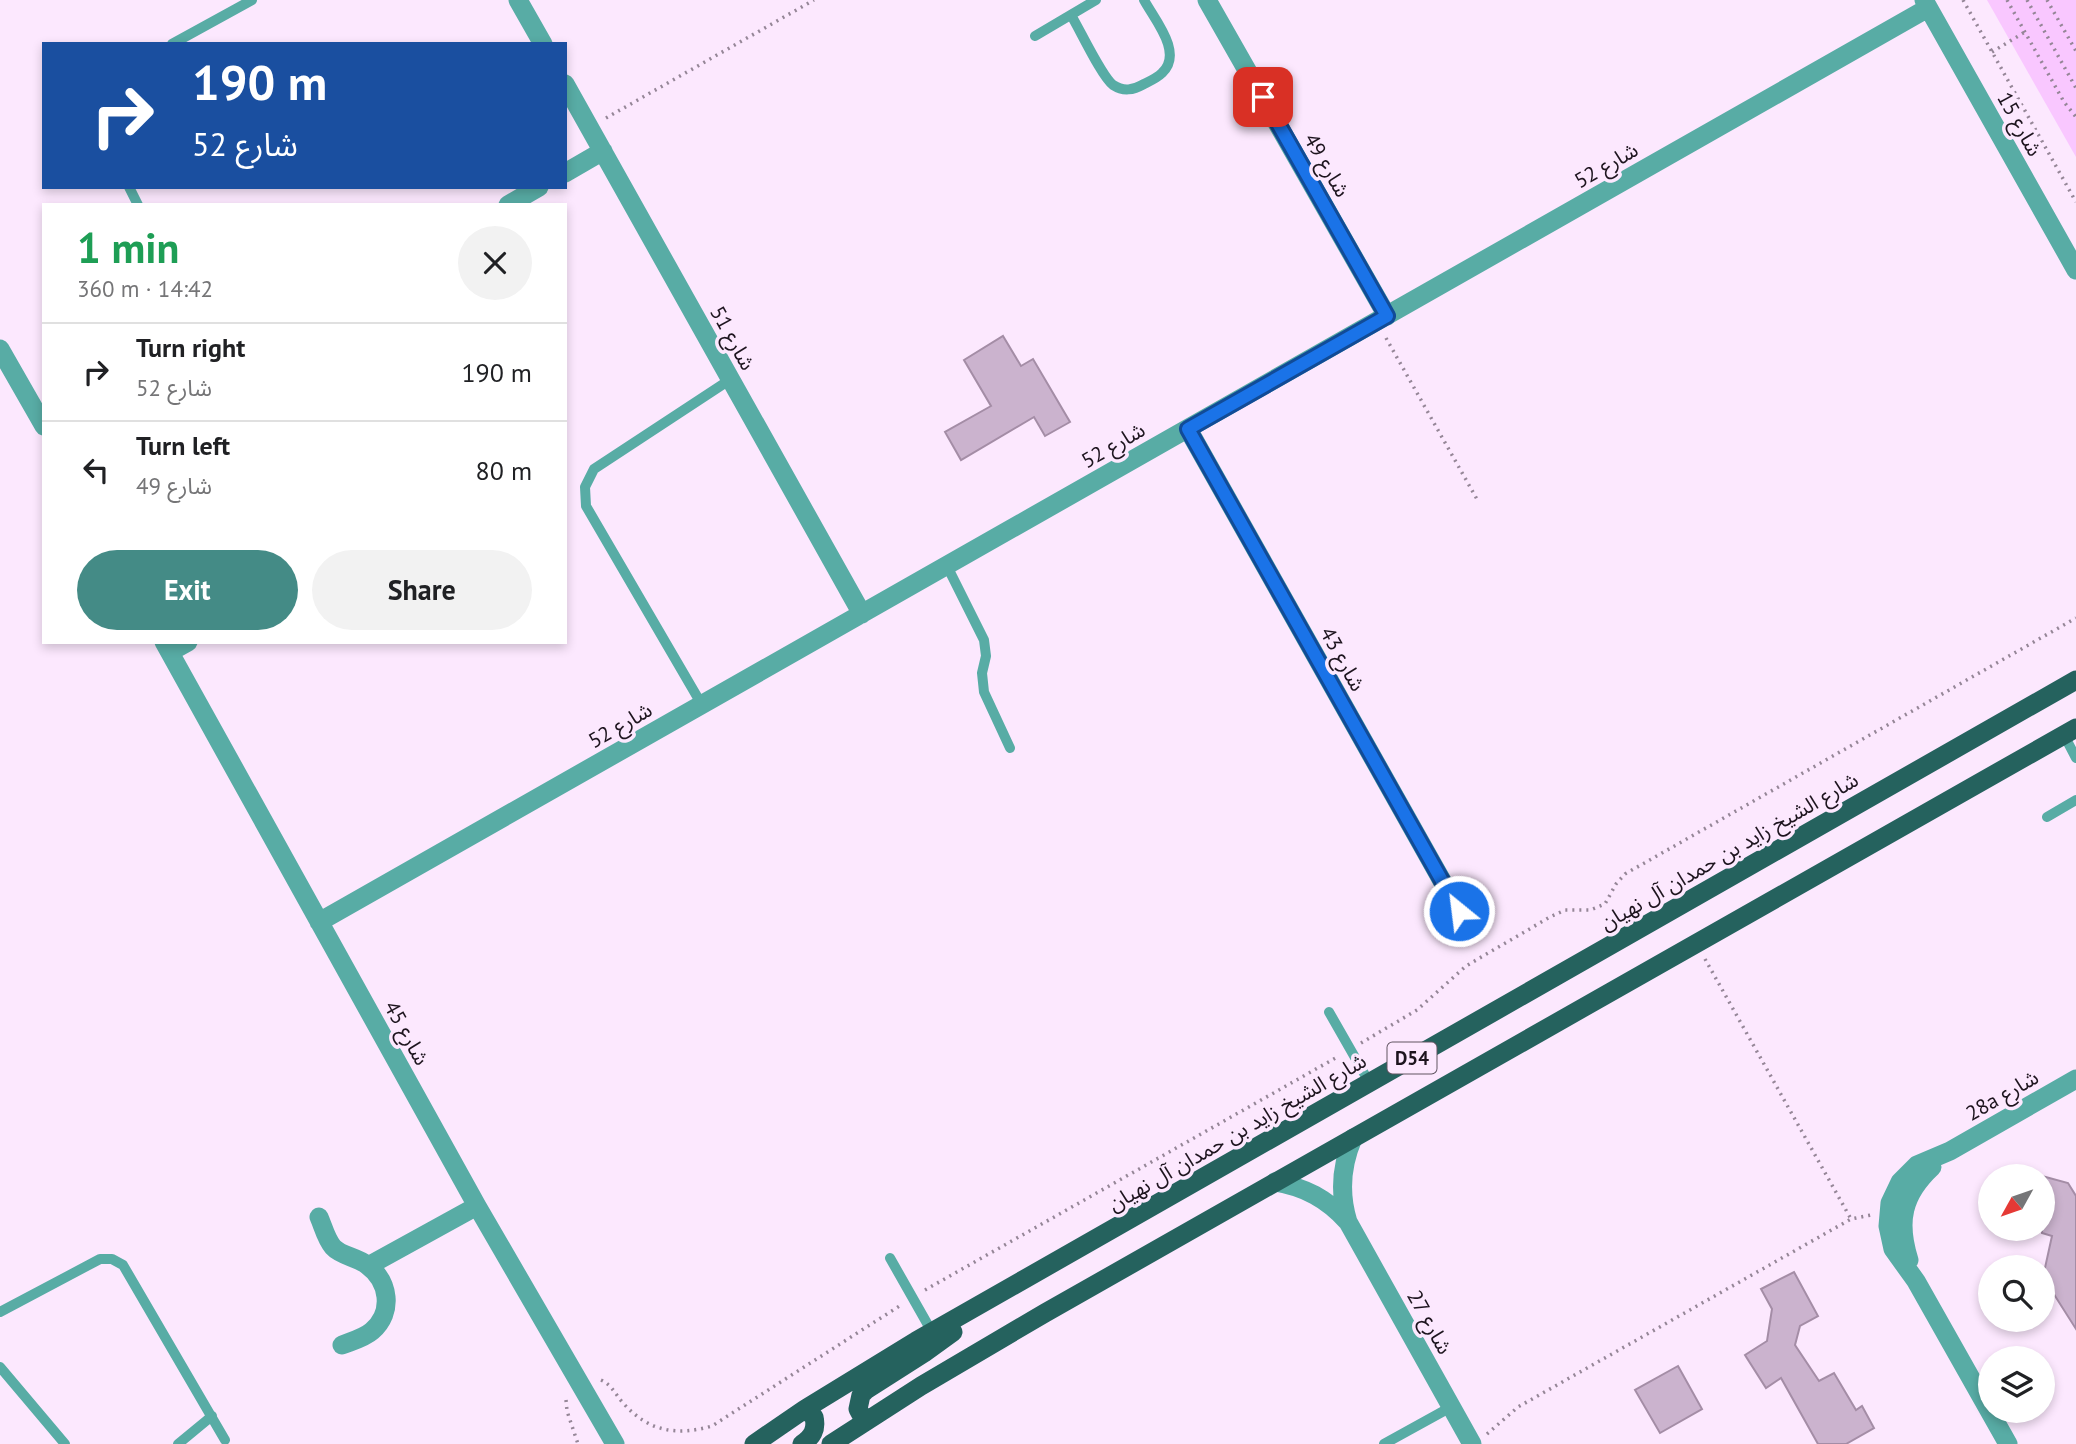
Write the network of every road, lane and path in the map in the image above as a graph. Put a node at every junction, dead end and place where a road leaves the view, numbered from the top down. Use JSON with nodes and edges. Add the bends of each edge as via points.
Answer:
{"nodes":[{"id":1,"x":252,"y":0,"type":"edge"},
{"id":2,"x":518,"y":0,"type":"edge"},
{"id":3,"x":814,"y":0,"type":"edge"},
{"id":4,"x":1096,"y":0,"type":"edge"},
{"id":5,"x":1143,"y":0,"type":"edge"},
{"id":6,"x":1207,"y":0,"type":"edge"},
{"id":7,"x":1963,"y":0,"type":"edge"},
{"id":8,"x":2007,"y":0,"type":"edge"},
{"id":9,"x":2027,"y":0,"type":"edge"},
{"id":10,"x":2047,"y":0,"type":"edge"},
{"id":11,"x":1926,"y":4,"type":"edge"},
{"id":12,"x":1071,"y":15,"type":"junction"},
{"id":13,"x":2025,"y":33,"type":"junction"},
{"id":14,"x":1035,"y":36,"type":"dead end"},
{"id":15,"x":176,"y":42,"type":"edge"},
{"id":16,"x":542,"y":42,"type":"edge"},
{"id":17,"x":2076,"y":51,"type":"edge"},
{"id":18,"x":1992,"y":52,"type":"junction"},
{"id":19,"x":567,"y":88,"type":"edge"},
{"id":20,"x":2076,"y":88,"type":"edge"},
{"id":21,"x":2076,"y":117,"type":"edge"},
{"id":22,"x":589,"y":127,"type":"junction"},
{"id":23,"x":603,"y":151,"type":"junction"},
{"id":24,"x":567,"y":172,"type":"edge"},
{"id":25,"x":536,"y":189,"type":"edge"},
{"id":26,"x":2076,"y":202,"type":"edge"},
{"id":27,"x":512,"y":203,"type":"edge"},
{"id":28,"x":2076,"y":270,"type":"edge"},
{"id":29,"x":1382,"y":319,"type":"junction"},
{"id":30,"x":0,"y":349,"type":"edge"},
{"id":31,"x":731,"y":379,"type":"junction"},
{"id":32,"x":42,"y":422,"type":"edge"},
{"id":33,"x":1188,"y":429,"type":"junction"},
{"id":34,"x":1478,"y":501,"type":"dead end"},
{"id":35,"x":947,"y":566,"type":"junction"},
{"id":36,"x":862,"y":614,"type":"junction"},
{"id":37,"x":2076,"y":618,"type":"edge"},
{"id":38,"x":167,"y":647,"type":"edge"},
{"id":39,"x":2076,"y":680,"type":"edge"},
{"id":40,"x":702,"y":705,"type":"junction"},
{"id":41,"x":2070,"y":731,"type":"edge"},
{"id":42,"x":1010,"y":748,"type":"dead end"},
{"id":43,"x":2076,"y":758,"type":"edge"},
{"id":44,"x":2076,"y":800,"type":"edge"},
{"id":45,"x":2047,"y":817,"type":"dead end"},
{"id":46,"x":1459,"y":911,"type":"dead end"},
{"id":47,"x":319,"y":922,"type":"junction"},
{"id":48,"x":1696,"y":943,"type":"junction"},
{"id":49,"x":1329,"y":1012,"type":"dead end"},
{"id":50,"x":1350,"y":1049,"type":"junction"},
{"id":51,"x":2076,"y":1079,"type":"edge"},
{"id":52,"x":1369,"y":1082,"type":"junction"},
{"id":53,"x":1353,"y":1138,"type":"junction"},
{"id":54,"x":1275,"y":1182,"type":"junction"},
{"id":55,"x":1900,"y":1198,"type":"junction"},
{"id":56,"x":477,"y":1206,"type":"junction"},
{"id":57,"x":1888,"y":1215,"type":"junction"},
{"id":58,"x":319,"y":1217,"type":"dead end"},
{"id":59,"x":1851,"y":1219,"type":"junction"},
{"id":60,"x":1348,"y":1222,"type":"junction"},
{"id":61,"x":890,"y":1258,"type":"dead end"},
{"id":62,"x":368,"y":1266,"type":"junction"},
{"id":63,"x":1916,"y":1281,"type":"junction"},
{"id":64,"x":913,"y":1297,"type":"junction"},
{"id":65,"x":976,"y":1309,"type":"junction"},
{"id":66,"x":0,"y":1312,"type":"edge"},
{"id":67,"x":932,"y":1332,"type":"junction"},
{"id":68,"x":342,"y":1345,"type":"dead end"},
{"id":69,"x":0,"y":1367,"type":"edge"},
{"id":70,"x":582,"y":1385,"type":"junction"},
{"id":71,"x":1451,"y":1407,"type":"junction"},
{"id":72,"x":805,"y":1409,"type":"junction"},
{"id":73,"x":212,"y":1416,"type":"junction"},
{"id":74,"x":865,"y":1422,"type":"junction"},
{"id":75,"x":225,"y":1440,"type":"dead end"},
{"id":76,"x":1478,"y":1441,"type":"edge"},
{"id":77,"x":65,"y":1444,"type":"edge"},
{"id":78,"x":178,"y":1444,"type":"edge"},
{"id":79,"x":578,"y":1444,"type":"edge"},
{"id":80,"x":615,"y":1444,"type":"edge"},
{"id":81,"x":754,"y":1444,"type":"edge"},
{"id":82,"x":802,"y":1444,"type":"edge"},
{"id":83,"x":831,"y":1444,"type":"edge"},
{"id":84,"x":1384,"y":1444,"type":"edge"},
{"id":85,"x":2008,"y":1444,"type":"edge"}],
"edges":[{"from":1,"to":15,"type":"lane"},
{"from":2,"to":16,"type":"street"},
{"from":3,"to":22,"type":"path"},
{"from":4,"to":12,"type":"lane"},
{"from":5,"to":12,"type":"lane","via":[[1167,42],[1170,58],[1162,73],[1135,89],[1121,89],[1109,81]]},
{"from":6,"to":29,"type":"street","name":"شارع 49"},
{"from":7,"to":18,"type":"path"},
{"from":8,"to":13,"type":"path"},
{"from":9,"to":20,"type":"path"},
{"from":10,"to":17,"type":"path"},
{"from":11,"to":28,"type":"street","name":"شارع 15"},
{"from":11,"to":29,"type":"street","name":"شارع 52"},
{"from":12,"to":14,"type":"lane"},
{"from":13,"to":18,"type":"path"},
{"from":13,"to":21,"type":"path"},
{"from":18,"to":26,"type":"path"},
{"from":19,"to":22,"type":"street","name":"شارع 51"},
{"from":22,"to":23,"type":"street","name":"شارع 51"},
{"from":23,"to":24,"type":"street"},
{"from":23,"to":31,"type":"street","name":"شارع 51"},
{"from":25,"to":27,"type":"street"},
{"from":29,"to":33,"type":"street","name":"شارع 52"},
{"from":29,"to":34,"type":"path"},
{"from":30,"to":32,"type":"street"},
{"from":31,"to":36,"type":"street","name":"شارع 51"},
{"from":31,"to":40,"type":"lane","via":[[594,469],[585,487],[586,506]]},
{"from":33,"to":35,"type":"street","name":"شارع 52"},
{"from":33,"to":46,"type":"street","name":"شارع 43"},
{"from":35,"to":36,"type":"street","name":"شارع 52"},
{"from":35,"to":42,"type":"lane","via":[[984,640],[984,692]]},
{"from":36,"to":40,"type":"street","name":"شارع 52"},
{"from":37,"to":50,"type":"path","via":[[1625,874],[1598,908],[1558,913],[1476,959],[1417,1010]]},
{"from":38,"to":47,"type":"street","name":"شارع 45"},
{"from":39,"to":52,"type":"main road","name":"شارع الشيخ زايد بن حمدان آل نهيان","number":"D54"},
{"from":40,"to":47,"type":"street","name":"شارع 52"},
{"from":41,"to":43,"type":"lane"},
{"from":41,"to":48,"type":"main road","number":"D54"},
{"from":44,"to":45,"type":"lane"},
{"from":47,"to":56,"type":"street","name":"شارع 45"},
{"from":48,"to":53,"type":"main road","number":"D54"},
{"from":48,"to":59,"type":"path"},
{"from":49,"to":50,"type":"lane"},
{"from":50,"to":52,"type":"lane"},
{"from":50,"to":64,"type":"path"},
{"from":51,"to":55,"type":"street","name":"28a شارع","via":[[1917,1165],[1900,1182]]},
{"from":52,"to":65,"type":"main road","name":"شارع الشيخ زايد بن حمدان آل نهيان","number":"D54"},
{"from":53,"to":54,"type":"main road","number":"D54"},
{"from":53,"to":60,"type":"street","name":"شارع 27","via":[[1342,1179]]},
{"from":54,"to":60,"type":"street","name":"شارع 27","via":[[1316,1195]]},
{"from":54,"to":74,"type":"main road","number":"D54"},
{"from":55,"to":57,"type":"street"},
{"from":55,"to":63,"type":"street","via":[[1903,1237]]},
{"from":56,"to":62,"type":"street"},
{"from":56,"to":70,"type":"street","name":"شارع 45"},
{"from":57,"to":59,"type":"path"},
{"from":57,"to":63,"type":"street","via":[[1894,1249]]},
{"from":58,"to":62,"type":"street","via":[[335,1249]]},
{"from":59,"to":76,"type":"path","via":[[1518,1407]]},
{"from":60,"to":71,"type":"street","name":"شارع 27"},
{"from":61,"to":64,"type":"lane"},
{"from":62,"to":68,"type":"street","via":[[385,1286],[385,1312],[370,1333]]},
{"from":63,"to":85,"type":"street"},
{"from":64,"to":67,"type":"lane"},
{"from":64,"to":70,"type":"path","via":[[712,1426],[693,1432],[673,1432],[635,1416],[602,1380]]},
{"from":65,"to":67,"type":"main road","name":"شارع الشيخ زايد بن حمدان آل نهيان","number":"D54"},
{"from":65,"to":74,"type":"main road","via":[[938,1343],[861,1395],[858,1409]]},
{"from":66,"to":73,"type":"lane","via":[[100,1259],[112,1259],[123,1265]]},
{"from":67,"to":72,"type":"main road","name":"شارع الشيخ زايد بن حمدان آل نهيان","number":"D54"},
{"from":69,"to":77,"type":"lane"},
{"from":70,"to":79,"type":"path","via":[[569,1392],[565,1405]]},
{"from":70,"to":80,"type":"street","name":"شارع 45"},
{"from":71,"to":76,"type":"street","name":"شارع 27"},
{"from":71,"to":84,"type":"lane"},
{"from":72,"to":81,"type":"main road","name":"شارع الشيخ زايد بن حمدان آل نهيان","number":"D54"},
{"from":72,"to":82,"type":"main road","via":[[814,1418],[815,1430]]},
{"from":73,"to":75,"type":"lane"},
{"from":73,"to":78,"type":"lane"},
{"from":74,"to":83,"type":"main road","number":"D54"}]}
